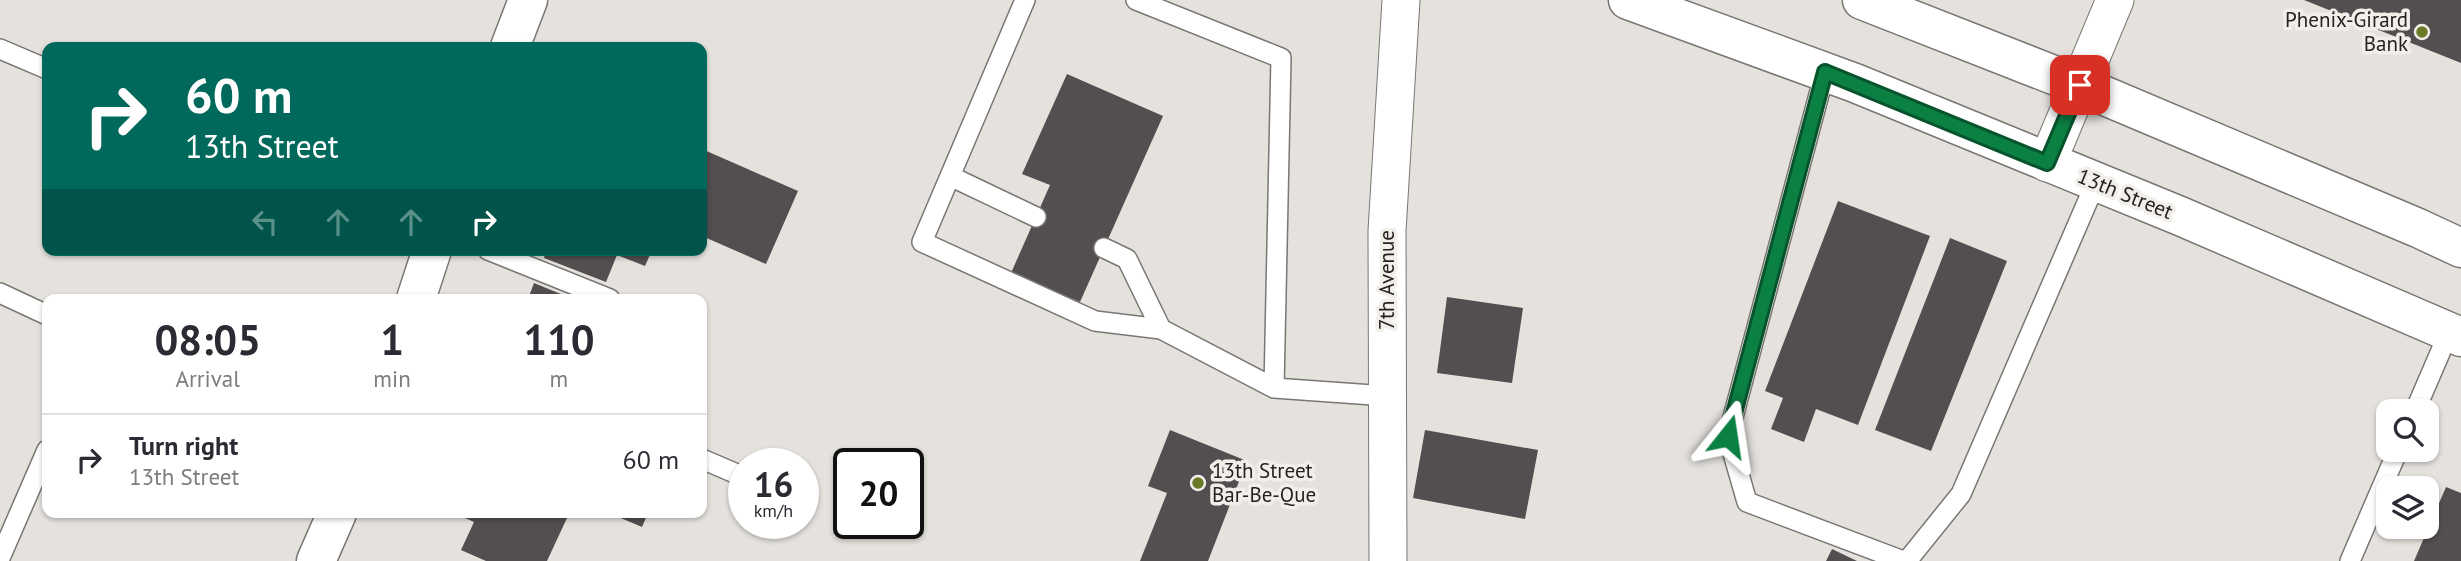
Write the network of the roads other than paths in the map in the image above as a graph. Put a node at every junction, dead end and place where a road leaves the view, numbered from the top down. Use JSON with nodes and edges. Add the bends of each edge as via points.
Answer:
{"nodes":[{"id":1,"x":528,"y":0,"type":"edge"},
{"id":2,"x":1025,"y":0,"type":"edge"},
{"id":3,"x":1136,"y":0,"type":"edge"},
{"id":4,"x":1401,"y":0,"type":"edge"},
{"id":5,"x":1628,"y":0,"type":"edge"},
{"id":6,"x":1863,"y":0,"type":"edge"},
{"id":7,"x":2115,"y":0,"type":"edge"},
{"id":8,"x":512,"y":42,"type":"edge"},
{"id":9,"x":0,"y":49,"type":"edge"},
{"id":10,"x":42,"y":67,"type":"edge"},
{"id":11,"x":1825,"y":72,"type":"junction"},
{"id":12,"x":2080,"y":85,"type":"junction"},
{"id":13,"x":2047,"y":163,"type":"junction"},
{"id":14,"x":950,"y":176,"type":"junction"},
{"id":15,"x":2096,"y":182,"type":"junction"},
{"id":16,"x":1036,"y":217,"type":"dead end"},
{"id":17,"x":1104,"y":248,"type":"dead end"},
{"id":18,"x":2461,"y":248,"type":"edge"},
{"id":19,"x":430,"y":256,"type":"edge"},
{"id":20,"x":503,"y":256,"type":"edge"},
{"id":21,"x":0,"y":293,"type":"edge"},
{"id":22,"x":418,"y":294,"type":"edge"},
{"id":23,"x":598,"y":294,"type":"edge"},
{"id":24,"x":42,"y":313,"type":"edge"},
{"id":25,"x":1161,"y":329,"type":"junction"},
{"id":26,"x":2455,"y":335,"type":"edge"},
{"id":27,"x":1274,"y":388,"type":"junction"},
{"id":28,"x":1388,"y":396,"type":"junction"},
{"id":29,"x":2421,"y":399,"type":"edge"},
{"id":30,"x":42,"y":461,"type":"edge"},
{"id":31,"x":707,"y":461,"type":"edge"},
{"id":32,"x":2393,"y":462,"type":"edge"},
{"id":33,"x":728,"y":470,"type":"edge"},
{"id":34,"x":335,"y":518,"type":"edge"},
{"id":35,"x":0,"y":558,"type":"edge"},
{"id":36,"x":316,"y":561,"type":"edge"},
{"id":37,"x":1388,"y":561,"type":"edge"},
{"id":38,"x":1905,"y":561,"type":"edge"},
{"id":39,"x":2350,"y":561,"type":"edge"}],
"edges":[{"from":1,"to":8,"type":"main road"},
{"from":2,"to":14,"type":"lane"},
{"from":3,"to":27,"type":"lane","via":[[1280,58]]},
{"from":4,"to":28,"type":"street","name":"7th Avenue","via":[[1387,231]]},
{"from":5,"to":11,"type":"main road","name":"13th Street"},
{"from":6,"to":12,"type":"main road"},
{"from":7,"to":12,"type":"street"},
{"from":9,"to":10,"type":"lane"},
{"from":11,"to":13,"type":"main road","name":"13th Street"},
{"from":11,"to":38,"type":"lane","via":[[1728,436],[1747,502]]},
{"from":12,"to":13,"type":"street"},
{"from":12,"to":18,"type":"main road"},
{"from":13,"to":15,"type":"main road","name":"13th Street"},
{"from":14,"to":16,"type":"lane"},
{"from":14,"to":25,"type":"lane","via":[[922,242],[1095,321]]},
{"from":15,"to":26,"type":"main road","name":"13th Street"},
{"from":15,"to":38,"type":"lane","via":[[1961,494]]},
{"from":17,"to":25,"type":"lane","via":[[1126,258]]},
{"from":19,"to":22,"type":"main road"},
{"from":20,"to":23,"type":"lane"},
{"from":21,"to":24,"type":"lane"},
{"from":25,"to":27,"type":"lane"},
{"from":26,"to":29,"type":"lane"},
{"from":27,"to":28,"type":"lane"},
{"from":28,"to":37,"type":"street","name":"7th Avenue"},
{"from":30,"to":35,"type":"lane"},
{"from":31,"to":33,"type":"lane"},
{"from":32,"to":39,"type":"lane"},
{"from":34,"to":36,"type":"main road"}]}
